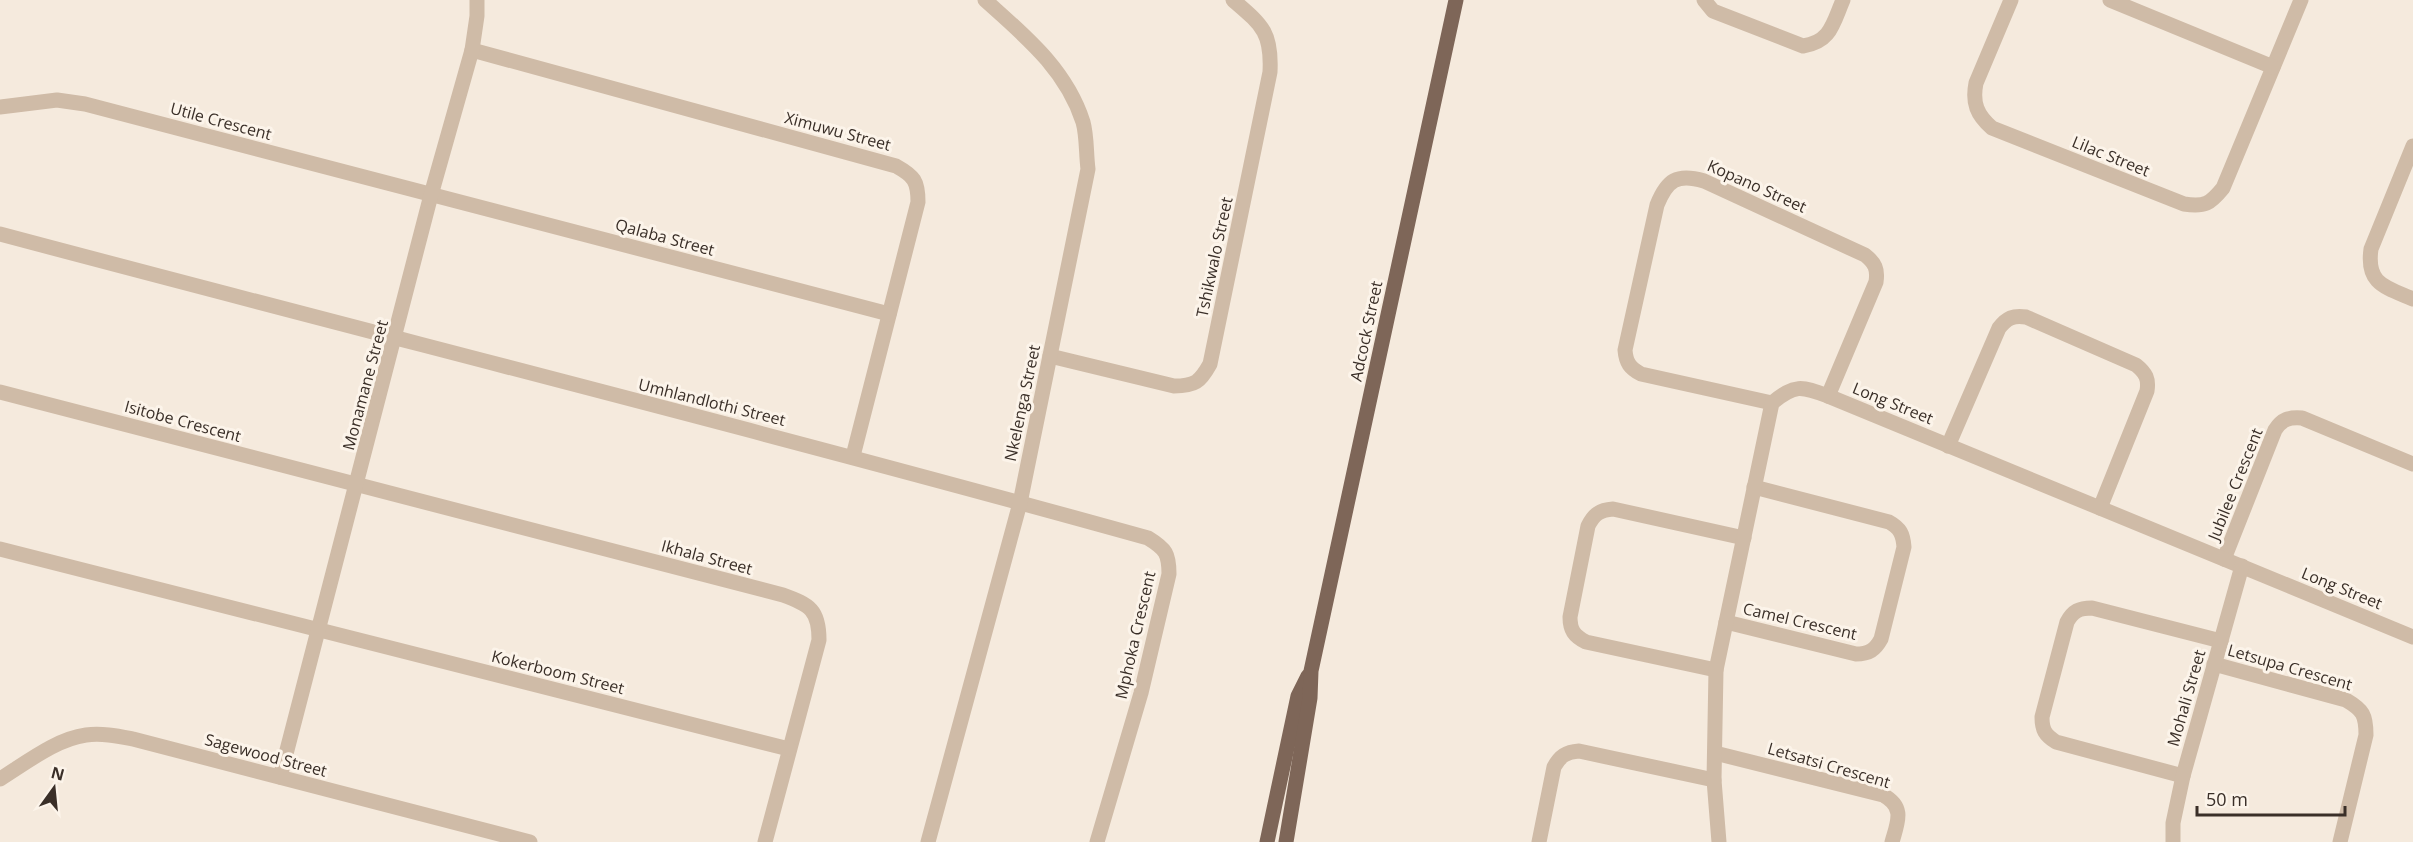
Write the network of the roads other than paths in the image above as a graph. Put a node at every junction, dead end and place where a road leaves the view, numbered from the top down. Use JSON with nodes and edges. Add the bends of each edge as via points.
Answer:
{"nodes":[{"id":1,"x":477,"y":0,"type":"edge"},
{"id":2,"x":985,"y":0,"type":"edge"},
{"id":3,"x":1233,"y":0,"type":"edge"},
{"id":4,"x":1456,"y":0,"type":"edge"},
{"id":5,"x":1704,"y":0,"type":"edge"},
{"id":6,"x":1843,"y":0,"type":"edge"},
{"id":7,"x":2012,"y":0,"type":"edge"},
{"id":8,"x":2110,"y":0,"type":"edge"},
{"id":9,"x":2301,"y":0,"type":"edge"},
{"id":10,"x":472,"y":50,"type":"junction"},
{"id":11,"x":2273,"y":67,"type":"junction"},
{"id":12,"x":0,"y":107,"type":"edge"},
{"id":13,"x":2413,"y":146,"type":"edge"},
{"id":14,"x":431,"y":195,"type":"junction"},
{"id":15,"x":0,"y":234,"type":"edge"},
{"id":16,"x":2413,"y":298,"type":"edge"},
{"id":17,"x":889,"y":314,"type":"junction"},
{"id":18,"x":395,"y":339,"type":"junction"},
{"id":19,"x":1050,"y":356,"type":"junction"},
{"id":20,"x":0,"y":392,"type":"edge"},
{"id":21,"x":1828,"y":396,"type":"junction"},
{"id":22,"x":1772,"y":403,"type":"junction"},
{"id":23,"x":1948,"y":446,"type":"junction"},
{"id":24,"x":853,"y":456,"type":"junction"},
{"id":25,"x":2413,"y":464,"type":"edge"},
{"id":26,"x":357,"y":484,"type":"junction"},
{"id":27,"x":1755,"y":487,"type":"junction"},
{"id":28,"x":1020,"y":503,"type":"junction"},
{"id":29,"x":2100,"y":508,"type":"junction"},
{"id":30,"x":1744,"y":538,"type":"junction"},
{"id":31,"x":0,"y":549,"type":"edge"},
{"id":32,"x":2224,"y":559,"type":"junction"},
{"id":33,"x":2242,"y":566,"type":"junction"},
{"id":34,"x":1726,"y":622,"type":"junction"},
{"id":35,"x":319,"y":630,"type":"junction"},
{"id":36,"x":2413,"y":637,"type":"edge"},
{"id":37,"x":2221,"y":641,"type":"junction"},
{"id":38,"x":2214,"y":664,"type":"junction"},
{"id":39,"x":1311,"y":670,"type":"junction"},
{"id":40,"x":1716,"y":670,"type":"junction"},
{"id":41,"x":789,"y":749,"type":"junction"},
{"id":42,"x":1715,"y":753,"type":"junction"},
{"id":43,"x":2183,"y":776,"type":"junction"},
{"id":44,"x":280,"y":777,"type":"junction"},
{"id":45,"x":0,"y":779,"type":"edge"},
{"id":46,"x":1714,"y":780,"type":"junction"},
{"id":47,"x":530,"y":842,"type":"edge"},
{"id":48,"x":765,"y":842,"type":"edge"},
{"id":49,"x":928,"y":842,"type":"edge"},
{"id":50,"x":1096,"y":842,"type":"edge"},
{"id":51,"x":1267,"y":842,"type":"edge"},
{"id":52,"x":1286,"y":842,"type":"edge"},
{"id":53,"x":1539,"y":842,"type":"edge"},
{"id":54,"x":1719,"y":842,"type":"edge"},
{"id":55,"x":1892,"y":842,"type":"edge"},
{"id":56,"x":2173,"y":842,"type":"edge"},
{"id":57,"x":2340,"y":842,"type":"edge"}],
"edges":[{"from":1,"to":10,"type":"street","name":"Monamane Street"},
{"from":2,"to":19,"type":"street","name":"Nkelenga Street","via":[[1037,46],[1057,70],[1084,124],[1088,169]]},
{"from":3,"to":19,"type":"street","name":"Tshikwalo Street","via":[[1258,22],[1268,38],[1270,72],[1212,352],[1203,378],[1189,386],[1174,386]]},
{"from":4,"to":39,"type":"main road","name":"Adcock Street"},
{"from":5,"to":6,"type":"street","via":[[1713,11],[1803,46],[1822,40],[1831,30]]},
{"from":7,"to":11,"type":"street","name":"Lilac Street","via":[[1976,83],[1973,96],[1982,119],[1992,128],[2184,204],[2200,206],[2214,200],[2223,188]]},
{"from":8,"to":11,"type":"street"},
{"from":9,"to":11,"type":"street","name":"Lilac Street"},
{"from":10,"to":14,"type":"street","name":"Monamane Street"},
{"from":10,"to":17,"type":"street","name":"Ximuwu Street","via":[[910,173],[918,186],[918,202]]},
{"from":12,"to":14,"type":"street","name":"Utile Crescent","via":[[57,100],[85,104]]},
{"from":13,"to":16,"type":"street","via":[[2371,249],[2369,264],[2375,278]]},
{"from":14,"to":17,"type":"street","name":"Qalaba Street"},
{"from":14,"to":18,"type":"street","name":"Monamane Street"},
{"from":15,"to":18,"type":"street"},
{"from":17,"to":24,"type":"street","name":"Ximuwu Street"},
{"from":18,"to":24,"type":"street","name":"Umhlandlothi Street"},
{"from":18,"to":26,"type":"street","name":"Monamane Street"},
{"from":19,"to":28,"type":"street","name":"Nkelenga Street"},
{"from":20,"to":26,"type":"street","name":"Isitobe Crescent"},
{"from":21,"to":22,"type":"street","name":"Long Street","via":[[1807,388],[1788,390]]},
{"from":21,"to":22,"type":"street","name":"Kopano Street","via":[[1876,282],[1873,262],[1704,181],[1676,179],[1663,190],[1657,205],[1626,360],[1641,374]]},
{"from":21,"to":23,"type":"street","name":"Long Street"},
{"from":22,"to":27,"type":"street"},
{"from":23,"to":29,"type":"street","name":"Long Street"},
{"from":23,"to":29,"type":"street","via":[[1999,328],[2015,315],[2026,317],[2145,371],[2147,392]]},
{"from":24,"to":28,"type":"street","name":"Umhlandlothi Street"},
{"from":25,"to":32,"type":"street","name":"Jubilee Crescent","via":[[2302,418],[2281,421]]},
{"from":26,"to":35,"type":"street","name":"Monamane Street"},
{"from":26,"to":41,"type":"street","name":"Ikhala Street","via":[[804,603],[815,614],[819,640]]},
{"from":27,"to":30,"type":"street"},
{"from":27,"to":34,"type":"street","name":"Camel Crescent","via":[[1889,522],[1898,527],[1904,547],[1881,639],[1867,654]]},
{"from":28,"to":49,"type":"street","name":"Nkelenga Street"},
{"from":28,"to":50,"type":"street","name":"Mphoka Crescent","via":[[1148,538],[1161,546],[1169,559],[1169,574],[1141,693]]},
{"from":29,"to":32,"type":"street","name":"Long Street"},
{"from":30,"to":34,"type":"street"},
{"from":30,"to":40,"type":"street","via":[[1613,509],[1593,516],[1588,526],[1570,617],[1570,628],[1576,637]]},
{"from":31,"to":35,"type":"street"},
{"from":32,"to":33,"type":"street","name":"Long Street"},
{"from":33,"to":36,"type":"street","name":"Long Street"},
{"from":33,"to":37,"type":"street","name":"Mohali Street"},
{"from":34,"to":40,"type":"street"},
{"from":35,"to":41,"type":"street","name":"Kokerboom Street"},
{"from":35,"to":44,"type":"street","name":"Monamane Street"},
{"from":37,"to":38,"type":"street","name":"Mohali Street"},
{"from":37,"to":43,"type":"street","via":[[2092,608],[2072,613],[2067,622],[2042,717],[2047,736],[2056,742]]},
{"from":38,"to":43,"type":"street","name":"Mohali Street"},
{"from":38,"to":57,"type":"street","name":"Letsupa Crescent","via":[[2346,700],[2359,707],[2366,720],[2366,735]]},
{"from":39,"to":51,"type":"main road","name":"Adcock Street","via":[[1298,696]]},
{"from":39,"to":52,"type":"main road","name":"Adcock Street","via":[[1310,698]]},
{"from":40,"to":42,"type":"street"},
{"from":41,"to":48,"type":"street","name":"Ikhala Street"},
{"from":42,"to":46,"type":"street"},
{"from":42,"to":55,"type":"street","name":"Letsatsi Crescent","via":[[1883,795],[1898,809]]},
{"from":43,"to":56,"type":"street","name":"Mohali Street"},
{"from":44,"to":45,"type":"street","name":"Sagewood Street","via":[[106,734],[66,741]]},
{"from":44,"to":47,"type":"street","name":"Sagewood Street"},
{"from":46,"to":53,"type":"street","via":[[1579,751],[1568,752],[1554,767]]},
{"from":46,"to":54,"type":"street"}]}
